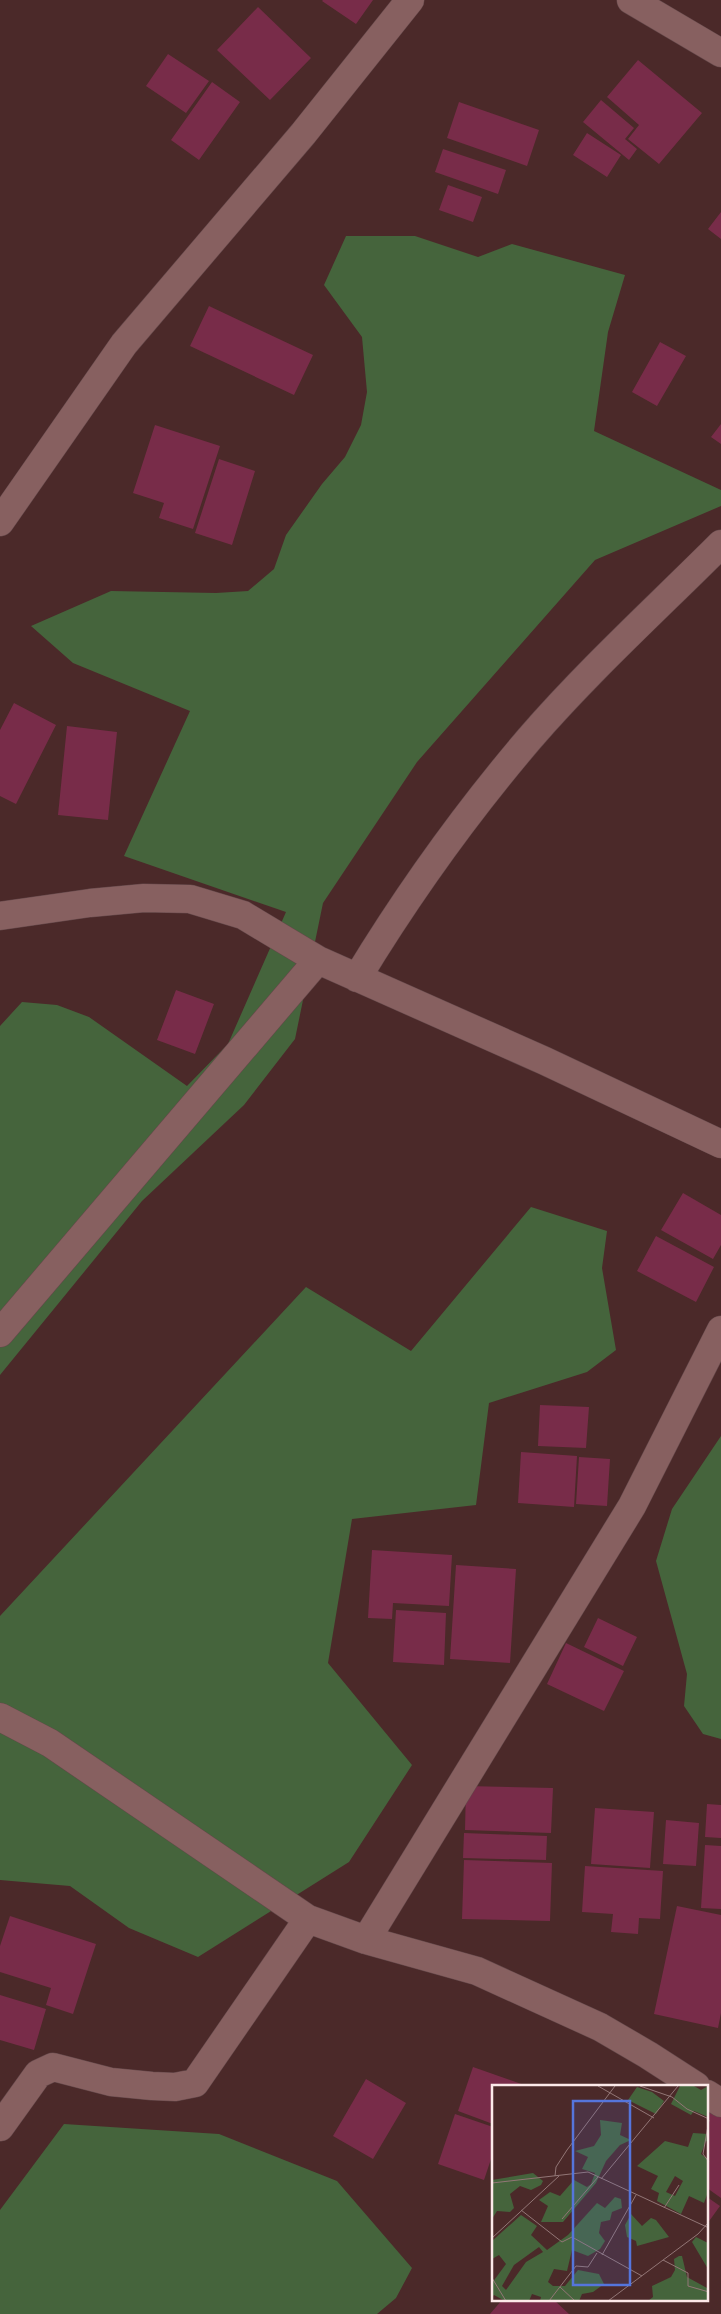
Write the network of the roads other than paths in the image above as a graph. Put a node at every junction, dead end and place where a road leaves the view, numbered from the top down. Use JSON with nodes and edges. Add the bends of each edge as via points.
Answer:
{"nodes":[{"id":1,"x":410,"y":0,"type":"edge"},
{"id":2,"x":631,"y":0,"type":"edge"},
{"id":3,"x":721,"y":54,"type":"edge"},
{"id":4,"x":0,"y":522,"type":"edge"},
{"id":5,"x":721,"y":544,"type":"edge"},
{"id":6,"x":0,"y":916,"type":"edge"},
{"id":7,"x":318,"y":960,"type":"junction"},
{"id":8,"x":357,"y":978,"type":"junction"},
{"id":9,"x":721,"y":1144,"type":"edge"},
{"id":10,"x":721,"y":1330,"type":"edge"},
{"id":11,"x":0,"y":1333,"type":"edge"},
{"id":12,"x":0,"y":1717,"type":"edge"},
{"id":13,"x":308,"y":1919,"type":"junction"},
{"id":14,"x":366,"y":1940,"type":"junction"},
{"id":15,"x":694,"y":2085,"type":"edge"},
{"id":16,"x":708,"y":2095,"type":"edge"},
{"id":17,"x":721,"y":2103,"type":"edge"},
{"id":18,"x":0,"y":2127,"type":"edge"}],
"edges":[{"from":1,"to":4,"type":"street","via":[[303,134],[124,344]]},
{"from":2,"to":3,"type":"street"},
{"from":5,"to":8,"type":"street","via":[[530,738],[478,802],[392,920]]},
{"from":6,"to":7,"type":"street","via":[[144,898],[190,899],[243,915]]},
{"from":7,"to":8,"type":"street"},
{"from":7,"to":11,"type":"street"},
{"from":8,"to":9,"type":"street"},
{"from":10,"to":14,"type":"street","via":[[632,1506]]},
{"from":12,"to":13,"type":"street","via":[[50,1743]]},
{"from":13,"to":14,"type":"street"},
{"from":13,"to":18,"type":"street","via":[[195,2084],[175,2087],[112,2082],[53,2067],[38,2074]]},
{"from":14,"to":15,"type":"street","via":[[477,1971],[600,2027]]},
{"from":16,"to":17,"type":"street"}]}
